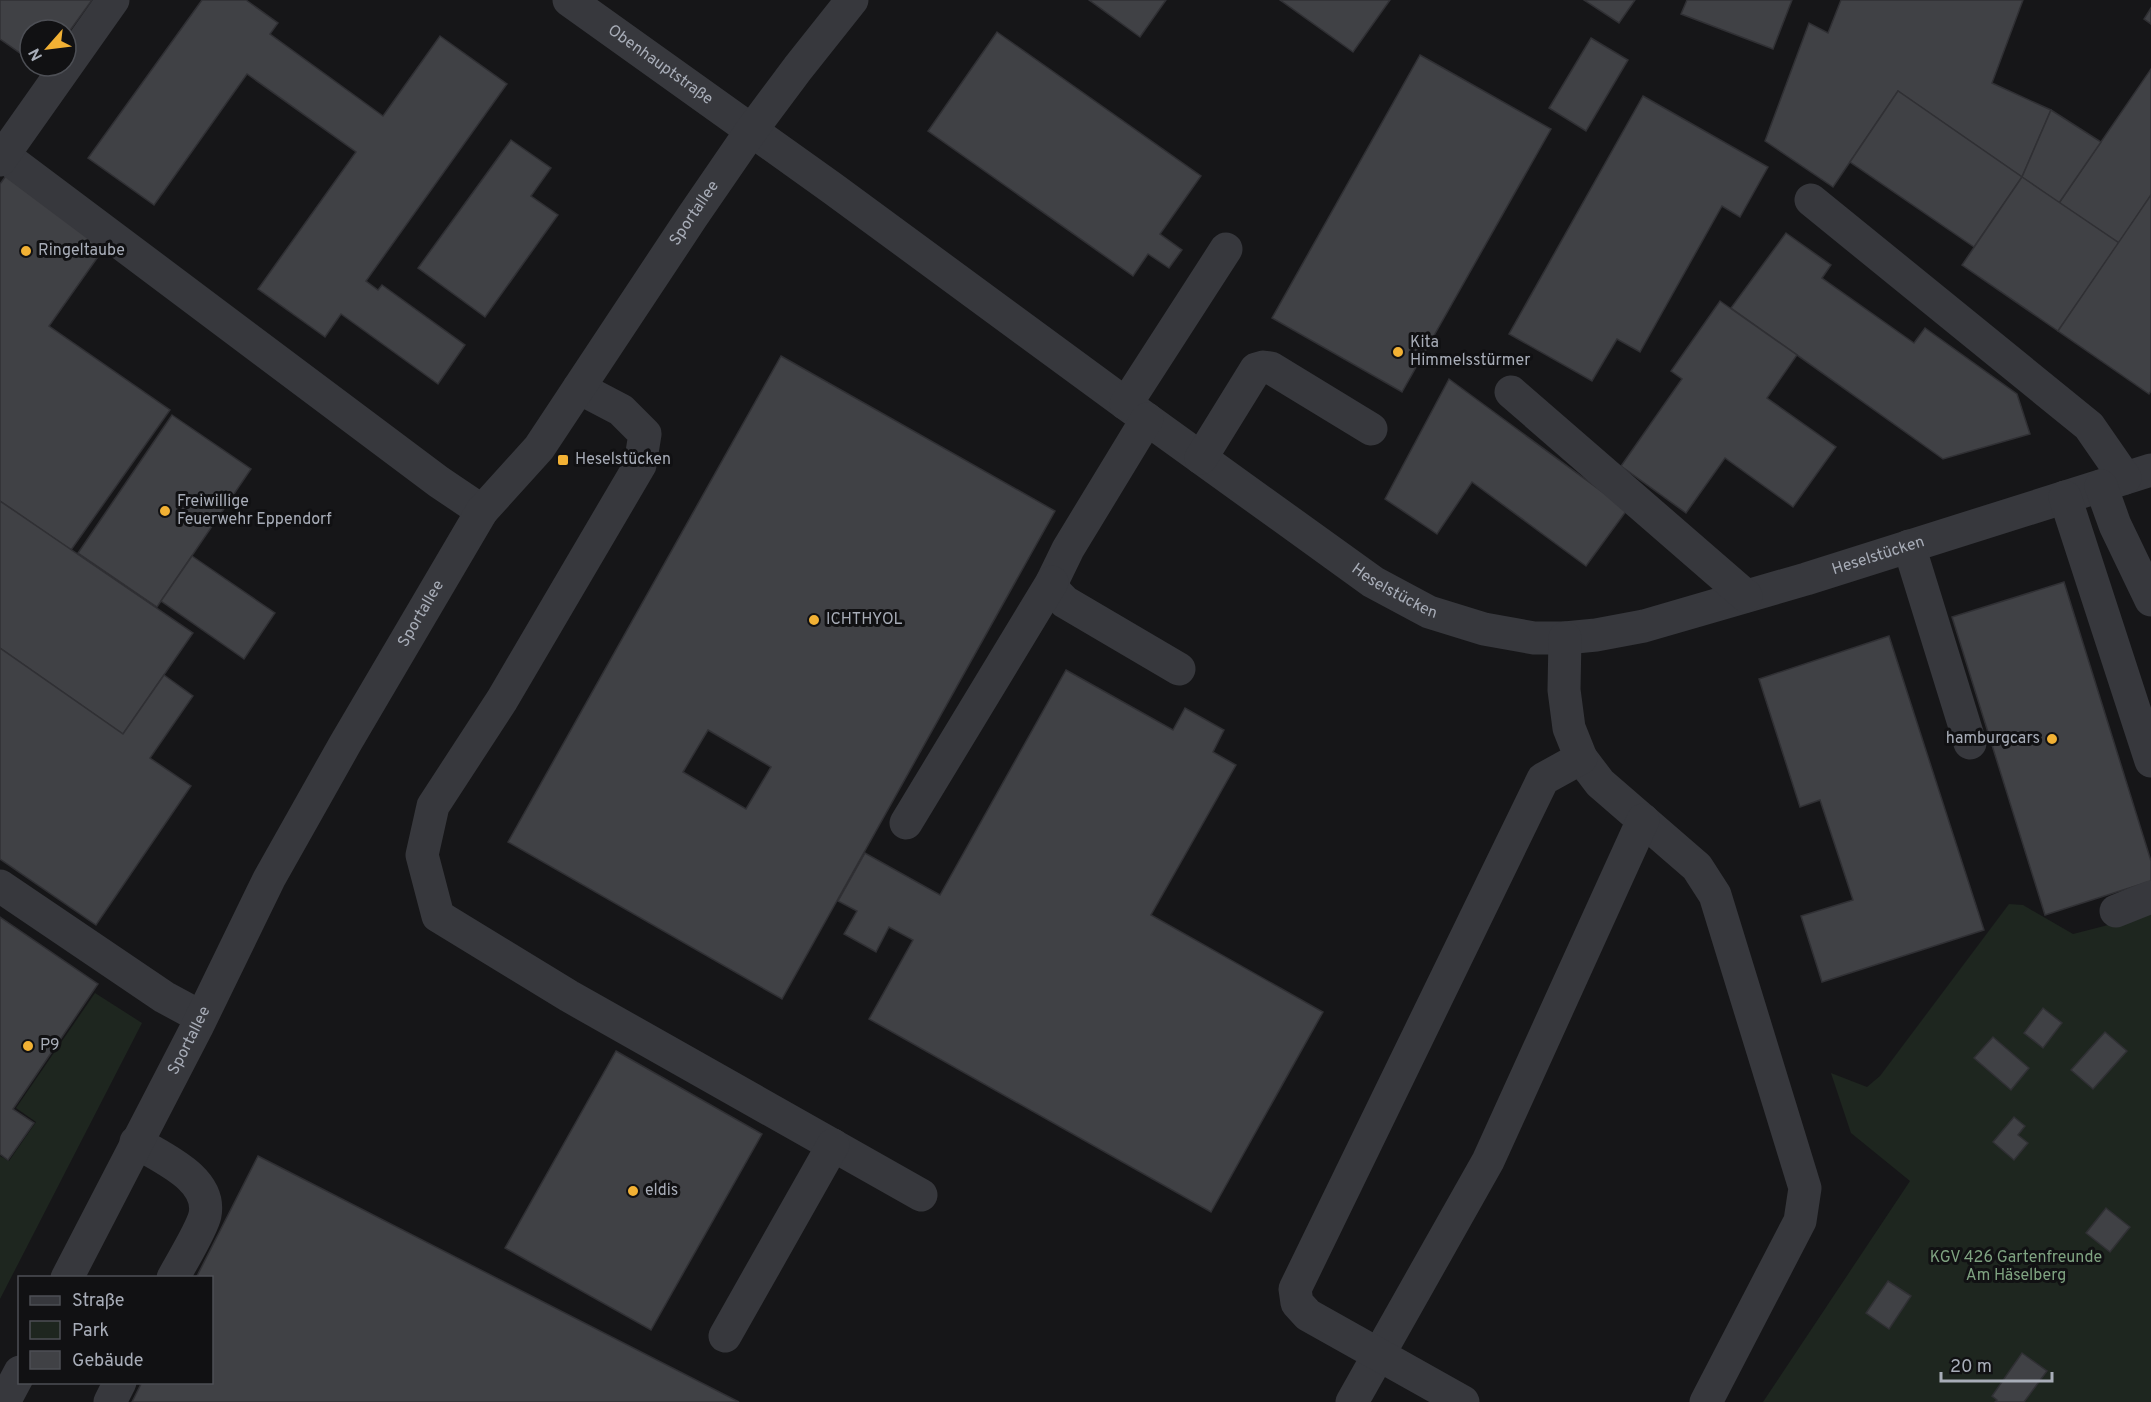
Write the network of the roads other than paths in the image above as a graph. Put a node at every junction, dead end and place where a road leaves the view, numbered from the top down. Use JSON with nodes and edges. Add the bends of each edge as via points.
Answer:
{"nodes":[{"id":1,"x":113,"y":0,"type":"edge"},
{"id":2,"x":569,"y":0,"type":"edge"},
{"id":3,"x":852,"y":0,"type":"edge"},
{"id":4,"x":751,"y":131,"type":"junction"},
{"id":5,"x":2,"y":158,"type":"edge"},
{"id":6,"x":1811,"y":200,"type":"dead end"},
{"id":7,"x":1226,"y":249,"type":"dead end"},
{"id":8,"x":579,"y":388,"type":"junction"},
{"id":9,"x":1511,"y":392,"type":"dead end"},
{"id":10,"x":1137,"y":412,"type":"junction"},
{"id":11,"x":1371,"y":429,"type":"dead end"},
{"id":12,"x":1202,"y":458,"type":"junction"},
{"id":13,"x":2126,"y":478,"type":"edge"},
{"id":14,"x":2065,"y":497,"type":"junction"},
{"id":15,"x":482,"y":511,"type":"junction"},
{"id":16,"x":1910,"y":546,"type":"junction"},
{"id":17,"x":1052,"y":582,"type":"junction"},
{"id":18,"x":1746,"y":596,"type":"junction"},
{"id":19,"x":2151,"y":600,"type":"edge"},
{"id":20,"x":1564,"y":638,"type":"junction"},
{"id":21,"x":1179,"y":669,"type":"dead end"},
{"id":22,"x":1970,"y":743,"type":"dead end"},
{"id":23,"x":1581,"y":758,"type":"junction"},
{"id":24,"x":2151,"y":761,"type":"edge"},
{"id":25,"x":1643,"y":820,"type":"junction"},
{"id":26,"x":906,"y":823,"type":"dead end"},
{"id":27,"x":0,"y":886,"type":"edge"},
{"id":28,"x":2151,"y":897,"type":"edge"},
{"id":29,"x":2116,"y":911,"type":"dead end"},
{"id":30,"x":201,"y":1017,"type":"junction"},
{"id":31,"x":135,"y":1142,"type":"junction"},
{"id":32,"x":833,"y":1146,"type":"junction"},
{"id":33,"x":921,"y":1195,"type":"dead end"},
{"id":34,"x":68,"y":1276,"type":"edge"},
{"id":35,"x":174,"y":1276,"type":"edge"},
{"id":36,"x":725,"y":1336,"type":"dead end"},
{"id":37,"x":1378,"y":1356,"type":"junction"},
{"id":38,"x":18,"y":1376,"type":"edge"},
{"id":39,"x":119,"y":1384,"type":"edge"},
{"id":40,"x":4,"y":1402,"type":"edge"},
{"id":41,"x":110,"y":1402,"type":"edge"},
{"id":42,"x":1352,"y":1402,"type":"edge"},
{"id":43,"x":1463,"y":1402,"type":"edge"},
{"id":44,"x":1706,"y":1402,"type":"edge"}],
"edges":[{"from":1,"to":5,"type":"street"},
{"from":2,"to":4,"type":"street","name":"Obenhauptstraße"},
{"from":3,"to":4,"type":"street","name":"Sportallee"},
{"from":4,"to":8,"type":"street","name":"Sportallee"},
{"from":4,"to":10,"type":"street","name":"Heselstücken"},
{"from":5,"to":15,"type":"street"},
{"from":6,"to":13,"type":"street","via":[[2089,426]]},
{"from":7,"to":10,"type":"street"},
{"from":8,"to":15,"type":"street","name":"Sportallee","via":[[539,448]]},
{"from":8,"to":32,"type":"street","via":[[621,410],[645,434],[640,465],[502,700],[433,806],[422,855],[438,916],[569,996]]},
{"from":9,"to":18,"type":"street"},
{"from":10,"to":12,"type":"street","name":"Heselstücken"},
{"from":10,"to":17,"type":"street"},
{"from":11,"to":12,"type":"street","via":[[1271,368],[1263,367],[1256,369]]},
{"from":12,"to":20,"type":"street","name":"Heselstücken","via":[[1373,582],[1429,612],[1484,629],[1534,638]]},
{"from":13,"to":14,"type":"street","name":"Heselstücken"},
{"from":13,"to":19,"type":"street","via":[[2115,525]]},
{"from":14,"to":16,"type":"street","name":"Heselstücken"},
{"from":14,"to":24,"type":"street"},
{"from":15,"to":30,"type":"street","name":"Sportallee","via":[[269,879]]},
{"from":16,"to":18,"type":"street","name":"Heselstücken"},
{"from":16,"to":22,"type":"street"},
{"from":17,"to":21,"type":"street","via":[[1065,602]]},
{"from":17,"to":26,"type":"street"},
{"from":18,"to":20,"type":"street","name":"Heselstücken","via":[[1644,626]]},
{"from":20,"to":23,"type":"street","via":[[1565,700],[1569,728]]},
{"from":23,"to":25,"type":"street","via":[[1600,783]]},
{"from":23,"to":37,"type":"street","via":[[1543,780],[1294,1289],[1297,1303],[1308,1315]]},
{"from":25,"to":37,"type":"street","via":[[1488,1161]]},
{"from":25,"to":44,"type":"street","via":[[1697,867],[1715,896],[1805,1188],[1800,1221]]},
{"from":27,"to":30,"type":"street","via":[[164,997]]},
{"from":28,"to":29,"type":"street"},
{"from":30,"to":31,"type":"street","name":"Sportallee"},
{"from":31,"to":34,"type":"street","name":"Sportallee"},
{"from":31,"to":35,"type":"street","via":[[195,1180],[202,1189],[205,1216]]},
{"from":32,"to":33,"type":"street"},
{"from":32,"to":36,"type":"street"},
{"from":37,"to":42,"type":"street"},
{"from":37,"to":43,"type":"street"},
{"from":38,"to":40,"type":"street"},
{"from":39,"to":41,"type":"street"}]}
